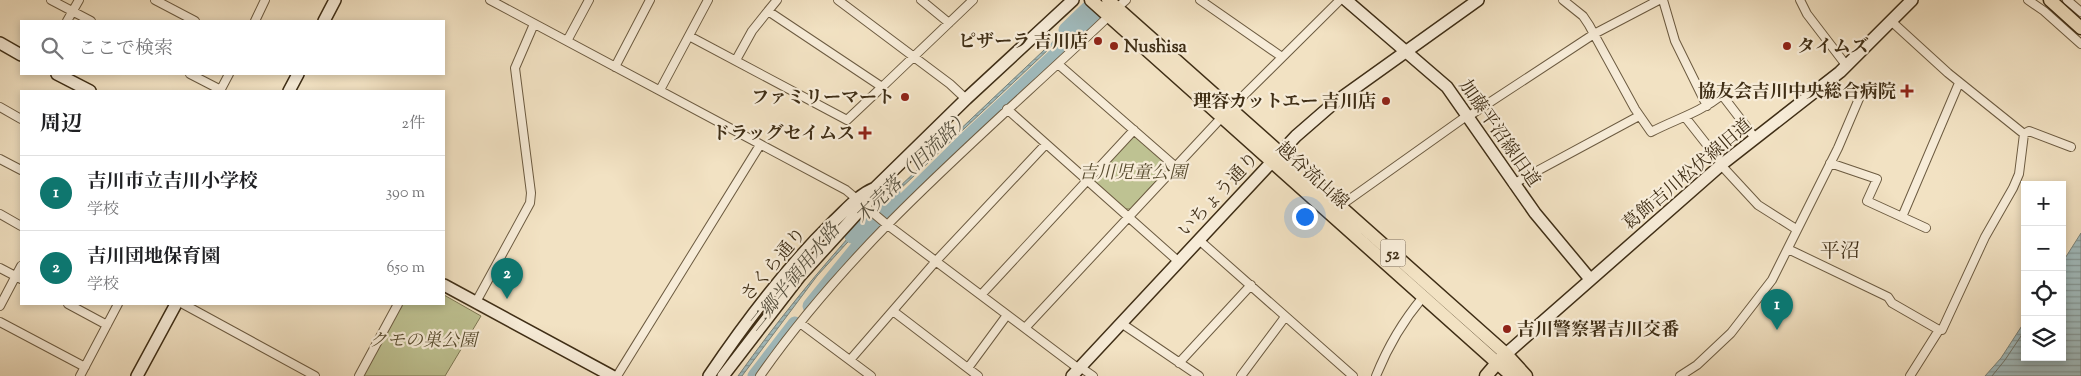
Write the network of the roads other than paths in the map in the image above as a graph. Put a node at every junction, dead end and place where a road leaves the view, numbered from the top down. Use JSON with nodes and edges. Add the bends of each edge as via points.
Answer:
{"nodes":[{"id":1,"x":51,"y":0,"type":"edge"},
{"id":2,"x":79,"y":0,"type":"edge"},
{"id":3,"x":155,"y":0,"type":"edge"},
{"id":4,"x":335,"y":0,"type":"edge"},
{"id":5,"x":490,"y":0,"type":"edge"},
{"id":6,"x":588,"y":0,"type":"edge"},
{"id":7,"x":650,"y":0,"type":"edge"},
{"id":8,"x":708,"y":0,"type":"edge"},
{"id":9,"x":777,"y":0,"type":"edge"},
{"id":10,"x":838,"y":0,"type":"edge"},
{"id":11,"x":921,"y":0,"type":"edge"},
{"id":12,"x":973,"y":0,"type":"edge"},
{"id":13,"x":1073,"y":0,"type":"edge"},
{"id":14,"x":1091,"y":0,"type":"edge"},
{"id":15,"x":1200,"y":0,"type":"edge"},
{"id":16,"x":1340,"y":0,"type":"edge"},
{"id":17,"x":1346,"y":0,"type":"edge"},
{"id":18,"x":1478,"y":0,"type":"edge"},
{"id":19,"x":1563,"y":0,"type":"edge"},
{"id":20,"x":1658,"y":0,"type":"edge"},
{"id":21,"x":1663,"y":0,"type":"edge"},
{"id":22,"x":1800,"y":0,"type":"edge"},
{"id":23,"x":1912,"y":0,"type":"edge"},
{"id":24,"x":2028,"y":0,"type":"edge"},
{"id":25,"x":2050,"y":0,"type":"edge"},
{"id":26,"x":2067,"y":0,"type":"edge"},
{"id":27,"x":262,"y":1,"type":"edge"},
{"id":28,"x":1115,"y":6,"type":"edge"},
{"id":29,"x":768,"y":11,"type":"junction"},
{"id":30,"x":73,"y":12,"type":"junction"},
{"id":31,"x":2081,"y":12,"type":"edge"},
{"id":32,"x":69,"y":20,"type":"edge"},
{"id":33,"x":89,"y":20,"type":"edge"},
{"id":34,"x":193,"y":20,"type":"edge"},
{"id":35,"x":255,"y":20,"type":"edge"},
{"id":36,"x":325,"y":20,"type":"edge"},
{"id":37,"x":1891,"y":21,"type":"junction"},
{"id":38,"x":949,"y":23,"type":"junction"},
{"id":39,"x":534,"y":24,"type":"junction"},
{"id":40,"x":2081,"y":28,"type":"edge"},
{"id":41,"x":1594,"y":34,"type":"junction"},
{"id":42,"x":689,"y":36,"type":"junction"},
{"id":43,"x":566,"y":41,"type":"junction"},
{"id":44,"x":0,"y":43,"type":"edge"},
{"id":45,"x":2081,"y":44,"type":"edge"},
{"id":46,"x":1406,"y":51,"type":"junction"},
{"id":47,"x":20,"y":54,"type":"edge"},
{"id":48,"x":914,"y":57,"type":"junction"},
{"id":49,"x":1282,"y":57,"type":"junction"},
{"id":50,"x":736,"y":60,"type":"junction"},
{"id":51,"x":1058,"y":64,"type":"junction"},
{"id":52,"x":1846,"y":65,"type":"junction"},
{"id":53,"x":615,"y":67,"type":"junction"},
{"id":54,"x":59,"y":75,"type":"edge"},
{"id":55,"x":192,"y":75,"type":"edge"},
{"id":56,"x":228,"y":75,"type":"edge"},
{"id":57,"x":296,"y":75,"type":"edge"},
{"id":58,"x":1959,"y":83,"type":"junction"},
{"id":59,"x":882,"y":87,"type":"junction"},
{"id":60,"x":87,"y":90,"type":"edge"},
{"id":61,"x":218,"y":90,"type":"edge"},
{"id":62,"x":221,"y":90,"type":"edge"},
{"id":63,"x":289,"y":90,"type":"edge"},
{"id":64,"x":660,"y":90,"type":"junction"},
{"id":65,"x":1861,"y":94,"type":"dead end"},
{"id":66,"x":966,"y":99,"type":"junction"},
{"id":67,"x":1707,"y":106,"type":"junction"},
{"id":68,"x":0,"y":107,"type":"edge"},
{"id":69,"x":1007,"y":109,"type":"junction"},
{"id":70,"x":1227,"y":113,"type":"junction"},
{"id":71,"x":1469,"y":116,"type":"junction"},
{"id":72,"x":1638,"y":116,"type":"junction"},
{"id":73,"x":20,"y":117,"type":"edge"},
{"id":74,"x":1685,"y":117,"type":"junction"},
{"id":75,"x":1134,"y":130,"type":"junction"},
{"id":76,"x":2024,"y":134,"type":"junction"},
{"id":77,"x":1755,"y":138,"type":"junction"},
{"id":78,"x":1046,"y":144,"type":"junction"},
{"id":79,"x":760,"y":145,"type":"junction"},
{"id":80,"x":2071,"y":147,"type":"dead end"},
{"id":81,"x":1276,"y":157,"type":"junction"},
{"id":82,"x":0,"y":159,"type":"edge"},
{"id":83,"x":1830,"y":163,"type":"junction"},
{"id":84,"x":1721,"y":165,"type":"junction"},
{"id":85,"x":1176,"y":167,"type":"junction"},
{"id":86,"x":20,"y":169,"type":"edge"},
{"id":87,"x":1087,"y":181,"type":"junction"},
{"id":88,"x":1513,"y":184,"type":"junction"},
{"id":89,"x":863,"y":205,"type":"junction"},
{"id":90,"x":1340,"y":206,"type":"junction"},
{"id":91,"x":0,"y":214,"type":"edge"},
{"id":92,"x":1902,"y":217,"type":"junction"},
{"id":93,"x":1128,"y":218,"type":"junction"},
{"id":94,"x":20,"y":222,"type":"edge"},
{"id":95,"x":885,"y":224,"type":"junction"},
{"id":96,"x":1926,"y":228,"type":"dead end"},
{"id":97,"x":1796,"y":229,"type":"junction"},
{"id":98,"x":1199,"y":240,"type":"junction"},
{"id":99,"x":1788,"y":249,"type":"junction"},
{"id":100,"x":936,"y":261,"type":"junction"},
{"id":101,"x":1178,"y":262,"type":"junction"},
{"id":102,"x":0,"y":268,"type":"edge"},
{"id":103,"x":18,"y":278,"type":"edge"},
{"id":104,"x":1590,"y":279,"type":"junction"},
{"id":105,"x":1251,"y":284,"type":"junction"},
{"id":106,"x":445,"y":286,"type":"edge"},
{"id":107,"x":980,"y":295,"type":"junction"},
{"id":108,"x":1423,"y":297,"type":"junction"},
{"id":109,"x":476,"y":302,"type":"junction"},
{"id":110,"x":70,"y":305,"type":"edge"},
{"id":111,"x":117,"y":305,"type":"edge"},
{"id":112,"x":175,"y":305,"type":"edge"},
{"id":113,"x":185,"y":305,"type":"edge"},
{"id":114,"x":397,"y":305,"type":"edge"},
{"id":115,"x":0,"y":306,"type":"edge"},
{"id":116,"x":893,"y":311,"type":"junction"},
{"id":117,"x":1007,"y":315,"type":"junction"},
{"id":118,"x":1285,"y":317,"type":"junction"},
{"id":119,"x":0,"y":322,"type":"edge"},
{"id":120,"x":800,"y":323,"type":"junction"},
{"id":121,"x":1121,"y":323,"type":"junction"},
{"id":122,"x":107,"y":324,"type":"junction"},
{"id":123,"x":1025,"y":328,"type":"junction"},
{"id":124,"x":1939,"y":330,"type":"junction"},
{"id":125,"x":1502,"y":358,"type":"junction"},
{"id":126,"x":850,"y":360,"type":"junction"},
{"id":127,"x":1179,"y":363,"type":"junction"},
{"id":128,"x":85,"y":368,"type":"junction"},
{"id":129,"x":968,"y":368,"type":"junction"},
{"id":130,"x":1077,"y":370,"type":"edge"},
{"id":131,"x":80,"y":376,"type":"edge"},
{"id":132,"x":137,"y":376,"type":"edge"},
{"id":133,"x":315,"y":376,"type":"edge"},
{"id":134,"x":359,"y":376,"type":"edge"},
{"id":135,"x":612,"y":376,"type":"edge"},
{"id":136,"x":617,"y":376,"type":"edge"},
{"id":137,"x":709,"y":376,"type":"edge"},
{"id":138,"x":724,"y":376,"type":"edge"},
{"id":139,"x":761,"y":376,"type":"edge"},
{"id":140,"x":871,"y":376,"type":"edge"},
{"id":141,"x":978,"y":376,"type":"edge"},
{"id":142,"x":1093,"y":376,"type":"edge"},
{"id":143,"x":1199,"y":376,"type":"edge"},
{"id":144,"x":1241,"y":376,"type":"edge"},
{"id":145,"x":1353,"y":376,"type":"edge"},
{"id":146,"x":1376,"y":376,"type":"edge"},
{"id":147,"x":1486,"y":376,"type":"edge"},
{"id":148,"x":1512,"y":376,"type":"edge"},
{"id":149,"x":1526,"y":376,"type":"edge"},
{"id":150,"x":1681,"y":376,"type":"edge"},
{"id":151,"x":1910,"y":376,"type":"edge"}],
"edges":[{"from":1,"to":30,"type":"street"},
{"from":2,"to":30,"type":"street"},
{"from":3,"to":34,"type":"street"},
{"from":4,"to":36,"type":"street"},
{"from":5,"to":39,"type":"street"},
{"from":6,"to":43,"type":"street"},
{"from":7,"to":53,"type":"street"},
{"from":8,"to":42,"type":"street"},
{"from":9,"to":29,"type":"street"},
{"from":10,"to":48,"type":"street"},
{"from":11,"to":38,"type":"street"},
{"from":12,"to":38,"type":"street"},
{"from":13,"to":66,"type":"street","name":"さくら通り"},
{"from":14,"to":28,"type":"main road","name":"越谷流山線","number":"52"},
{"from":15,"to":49,"type":"street"},
{"from":16,"to":49,"type":"street"},
{"from":17,"to":46,"type":"street","name":"加藤平沼線旧道"},
{"from":18,"to":46,"type":"street","name":"いちょう通り"},
{"from":19,"to":41,"type":"street","via":[[1582,16]]},
{"from":20,"to":41,"type":"street"},
{"from":21,"to":67,"type":"street","via":[[1675,41]]},
{"from":22,"to":52,"type":"street"},
{"from":23,"to":37,"type":"street","name":"葛飾吉川松伏線旧道"},
{"from":24,"to":45,"type":"street"},
{"from":25,"to":40,"type":"main road"},
{"from":26,"to":31,"type":"street"},
{"from":27,"to":35,"type":"street"},
{"from":28,"to":51,"type":"street"},
{"from":28,"to":70,"type":"main road","name":"越谷流山線","number":"52"},
{"from":29,"to":50,"type":"street"},
{"from":29,"to":59,"type":"street"},
{"from":30,"to":32,"type":"street"},
{"from":30,"to":33,"type":"street"},
{"from":37,"to":52,"type":"street","name":"葛飾吉川松伏線旧道"},
{"from":37,"to":58,"type":"street"},
{"from":38,"to":48,"type":"street"},
{"from":39,"to":43,"type":"street"},
{"from":39,"to":109,"type":"street","via":[[515,68],[530,203]]},
{"from":41,"to":71,"type":"street"},
{"from":41,"to":72,"type":"street"},
{"from":42,"to":50,"type":"street"},
{"from":42,"to":64,"type":"street"},
{"from":43,"to":53,"type":"street"},
{"from":44,"to":47,"type":"street"},
{"from":46,"to":71,"type":"street","name":"加藤平沼線旧道","via":[[1444,84]]},
{"from":46,"to":81,"type":"street","name":"いちょう通り","via":[[1334,103]]},
{"from":48,"to":59,"type":"street"},
{"from":48,"to":66,"type":"street"},
{"from":49,"to":70,"type":"street"},
{"from":50,"to":59,"type":"street","via":[[847,120]]},
{"from":51,"to":69,"type":"street"},
{"from":51,"to":75,"type":"street"},
{"from":52,"to":77,"type":"street","name":"葛飾吉川松伏線旧道"},
{"from":53,"to":64,"type":"street"},
{"from":54,"to":60,"type":"street"},
{"from":55,"to":61,"type":"street"},
{"from":56,"to":62,"type":"street"},
{"from":57,"to":63,"type":"street"},
{"from":58,"to":76,"type":"street"},
{"from":58,"to":92,"type":"street"},
{"from":64,"to":79,"type":"street"},
{"from":65,"to":83,"type":"street"},
{"from":66,"to":89,"type":"street","name":"さくら通り","via":[[875,188],[863,193]]},
{"from":67,"to":74,"type":"street"},
{"from":67,"to":77,"type":"street","via":[[1722,95]]},
{"from":68,"to":73,"type":"street"},
{"from":69,"to":78,"type":"street"},
{"from":69,"to":95,"type":"street"},
{"from":70,"to":81,"type":"main road","name":"越谷流山線","number":"52"},
{"from":70,"to":85,"type":"street"},
{"from":71,"to":88,"type":"street","name":"加藤平沼線旧道"},
{"from":71,"to":90,"type":"street"},
{"from":72,"to":74,"type":"street","via":[[1651,132]]},
{"from":72,"to":88,"type":"street"},
{"from":74,"to":84,"type":"street"},
{"from":75,"to":85,"type":"street"},
{"from":75,"to":87,"type":"street"},
{"from":76,"to":80,"type":"street","via":[[2028,131]]},
{"from":76,"to":124,"type":"street","via":[[2019,174],[2013,188],[1985,237],[1942,330]]},
{"from":77,"to":84,"type":"street","name":"葛飾吉川松伏線旧道"},
{"from":78,"to":87,"type":"street"},
{"from":78,"to":100,"type":"street"},
{"from":79,"to":89,"type":"street","via":[[843,188]]},
{"from":79,"to":136,"type":"street"},
{"from":81,"to":90,"type":"main road","name":"越谷流山線","number":"52"},
{"from":81,"to":98,"type":"street","name":"いちょう通り"},
{"from":81,"to":108,"type":"main road","name":"越谷流山線","number":"52"},
{"from":82,"to":86,"type":"street"},
{"from":83,"to":92,"type":"street","via":[[1877,179],[1867,201]]},
{"from":83,"to":97,"type":"street"},
{"from":84,"to":97,"type":"street","via":[[1752,200]]},
{"from":84,"to":104,"type":"street","name":"葛飾吉川松伏線旧道"},
{"from":85,"to":93,"type":"street"},
{"from":87,"to":93,"type":"street"},
{"from":87,"to":107,"type":"street"},
{"from":88,"to":104,"type":"street","name":"加藤平沼線旧道"},
{"from":89,"to":95,"type":"street"},
{"from":89,"to":137,"type":"street","name":"さくら通り","via":[[820,235],[782,277]]},
{"from":89,"to":138,"type":"street","name":"さくら通り","via":[[800,276]]},
{"from":90,"to":125,"type":"main road","name":"越谷流山線","number":"52"},
{"from":91,"to":94,"type":"street"},
{"from":92,"to":96,"type":"street"},
{"from":93,"to":101,"type":"street"},
{"from":93,"to":123,"type":"street"},
{"from":95,"to":100,"type":"street"},
{"from":95,"to":120,"type":"street"},
{"from":97,"to":99,"type":"street"},
{"from":98,"to":101,"type":"street","name":"いちょう通り"},
{"from":98,"to":105,"type":"street"},
{"from":99,"to":124,"type":"street","via":[[1888,297],[1892,303]]},
{"from":99,"to":150,"type":"street","via":[[1772,280],[1745,317],[1720,344]]},
{"from":100,"to":107,"type":"street"},
{"from":100,"to":116,"type":"street"},
{"from":101,"to":121,"type":"street","name":"いちょう通り"},
{"from":102,"to":103,"type":"street"},
{"from":103,"to":115,"type":"street"},
{"from":104,"to":125,"type":"street","name":"葛飾吉川松伏線旧道"},
{"from":105,"to":118,"type":"street"},
{"from":105,"to":127,"type":"street"},
{"from":106,"to":109,"type":"street"},
{"from":107,"to":117,"type":"street"},
{"from":108,"to":125,"type":"main road","name":"越谷流山線","number":"52"},
{"from":108,"to":146,"type":"street","via":[[1398,330]]},
{"from":109,"to":135,"type":"street"},
{"from":110,"to":122,"type":"street"},
{"from":111,"to":122,"type":"street"},
{"from":112,"to":132,"type":"street"},
{"from":113,"to":133,"type":"street"},
{"from":114,"to":134,"type":"street"},
{"from":116,"to":126,"type":"street"},
{"from":116,"to":129,"type":"street"},
{"from":117,"to":123,"type":"street"},
{"from":117,"to":129,"type":"street"},
{"from":118,"to":144,"type":"street"},
{"from":118,"to":145,"type":"street"},
{"from":119,"to":128,"type":"street"},
{"from":120,"to":126,"type":"street"},
{"from":120,"to":139,"type":"street"},
{"from":121,"to":127,"type":"street"},
{"from":121,"to":130,"type":"street","name":"いちょう通り"},
{"from":122,"to":128,"type":"street"},
{"from":123,"to":130,"type":"street"},
{"from":124,"to":151,"type":"street"},
{"from":125,"to":147,"type":"main road"},
{"from":125,"to":148,"type":"main road","name":"越谷流山線","number":"52"},
{"from":125,"to":149,"type":"main road","name":"越谷流山線","number":"52"},
{"from":126,"to":140,"type":"street"},
{"from":127,"to":143,"type":"street"},
{"from":128,"to":131,"type":"street"},
{"from":129,"to":141,"type":"street"},
{"from":130,"to":142,"type":"street"}]}
